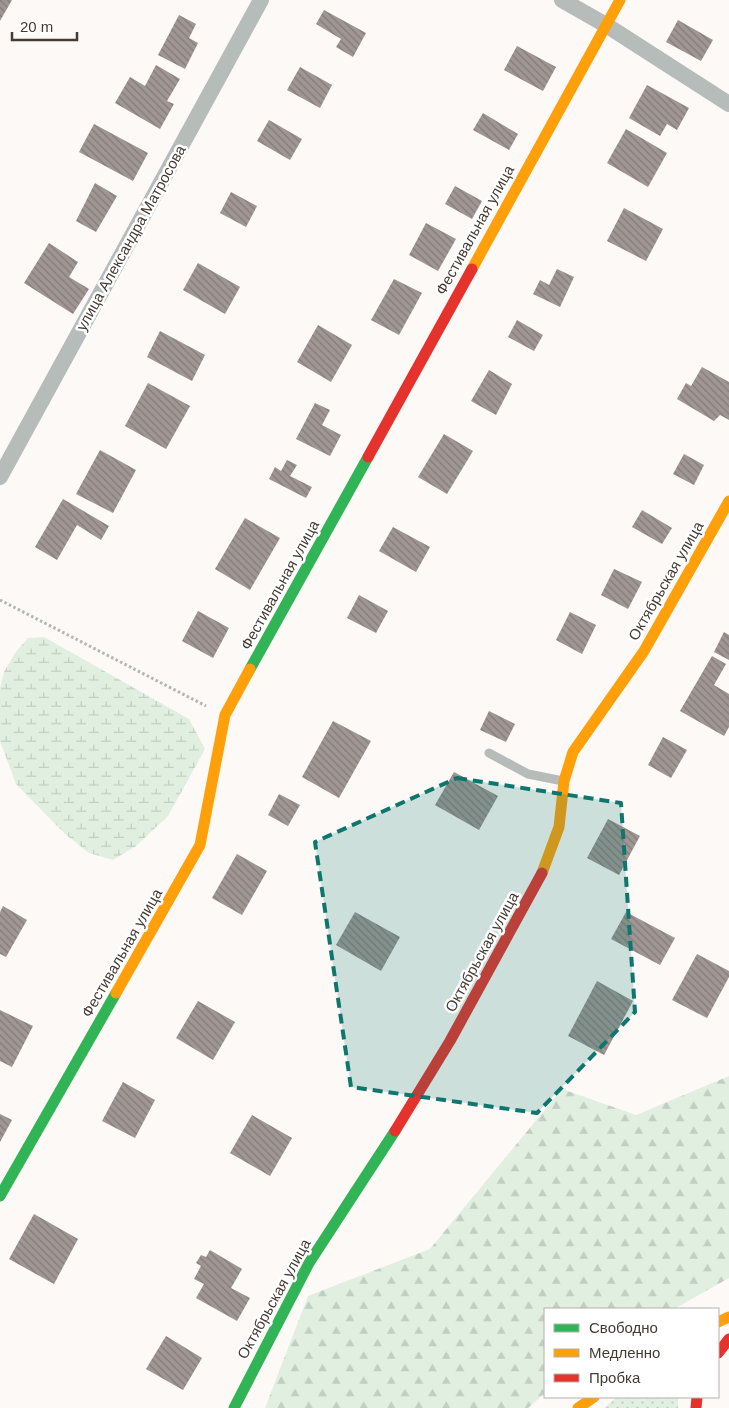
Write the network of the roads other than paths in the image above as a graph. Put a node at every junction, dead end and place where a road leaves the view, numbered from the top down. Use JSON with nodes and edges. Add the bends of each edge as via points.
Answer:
{"nodes":[{"id":1,"x":262,"y":0,"type":"edge"},
{"id":2,"x":562,"y":0,"type":"edge"},
{"id":3,"x":620,"y":0,"type":"edge"},
{"id":4,"x":606,"y":25,"type":"junction"},
{"id":5,"x":729,"y":104,"type":"edge"},
{"id":6,"x":0,"y":477,"type":"edge"},
{"id":7,"x":729,"y":501,"type":"edge"},
{"id":8,"x":489,"y":753,"type":"dead end"},
{"id":9,"x":564,"y":781,"type":"junction"},
{"id":10,"x":0,"y":1196,"type":"edge"},
{"id":11,"x":729,"y":1339,"type":"edge"},
{"id":12,"x":719,"y":1352,"type":"edge"},
{"id":13,"x":593,"y":1398,"type":"edge"},
{"id":14,"x":234,"y":1408,"type":"edge"},
{"id":15,"x":578,"y":1408,"type":"edge"}],
"edges":[{"from":1,"to":6,"type":"street","name":"улица Александра Матросова"},
{"from":2,"to":4,"type":"street"},
{"from":3,"to":4,"type":"street","name":"Фестивальная улица"},
{"from":4,"to":5,"type":"street"},
{"from":4,"to":10,"type":"street","name":"Фестивальная улица","via":[[225,716],[200,844]]},
{"from":7,"to":9,"type":"street","name":"Октябрьская улица","via":[[644,650],[573,752]]},
{"from":8,"to":9,"type":"lane","via":[[528,774]]},
{"from":9,"to":14,"type":"street","name":"Октябрьская улица","via":[[559,827],[546,866],[450,1041],[378,1160],[309,1263]]},
{"from":11,"to":12,"type":"street"},
{"from":13,"to":15,"type":"street"}]}
